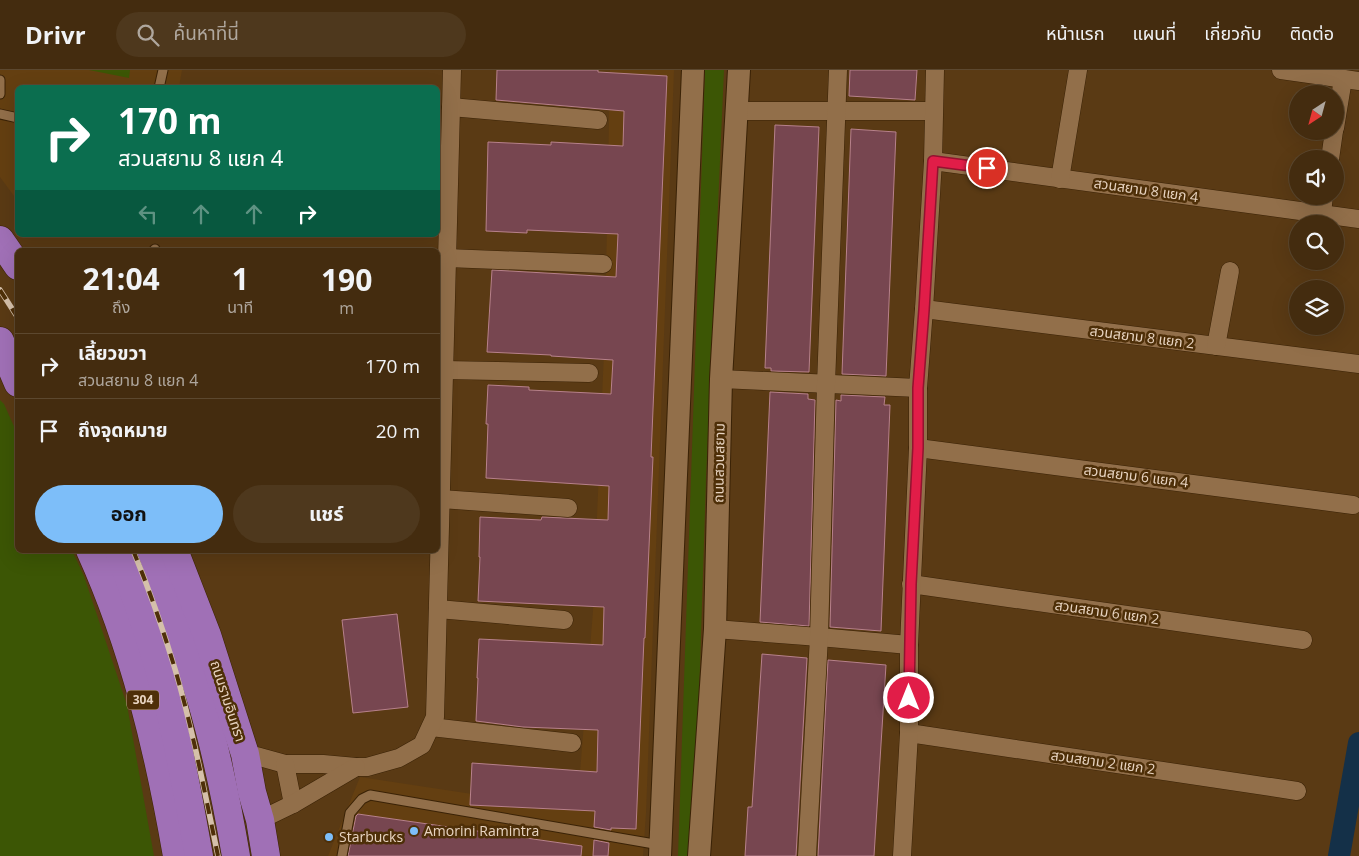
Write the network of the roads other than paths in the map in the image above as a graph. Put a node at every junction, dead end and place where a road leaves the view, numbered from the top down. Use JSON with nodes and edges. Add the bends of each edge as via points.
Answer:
{"nodes":[{"id":1,"x":163,"y":70,"type":"edge"},
{"id":2,"x":452,"y":70,"type":"edge"},
{"id":3,"x":693,"y":70,"type":"edge"},
{"id":4,"x":739,"y":70,"type":"edge"},
{"id":5,"x":838,"y":70,"type":"edge"},
{"id":6,"x":935,"y":70,"type":"edge"},
{"id":7,"x":1078,"y":70,"type":"edge"},
{"id":8,"x":1281,"y":70,"type":"edge"},
{"id":9,"x":0,"y":80,"type":"edge"},
{"id":10,"x":1351,"y":80,"type":"edge"},
{"id":11,"x":160,"y":85,"type":"edge"},
{"id":12,"x":0,"y":94,"type":"edge"},
{"id":13,"x":1344,"y":101,"type":"edge"},
{"id":14,"x":451,"y":107,"type":"junction"},
{"id":15,"x":737,"y":111,"type":"junction"},
{"id":16,"x":837,"y":111,"type":"junction"},
{"id":17,"x":933,"y":111,"type":"junction"},
{"id":18,"x":0,"y":114,"type":"edge"},
{"id":19,"x":15,"y":117,"type":"edge"},
{"id":20,"x":598,"y":120,"type":"dead end"},
{"id":21,"x":933,"y":161,"type":"junction"},
{"id":22,"x":1060,"y":178,"type":"junction"},
{"id":23,"x":1289,"y":202,"type":"edge"},
{"id":24,"x":1323,"y":205,"type":"edge"},
{"id":25,"x":1359,"y":219,"type":"edge"},
{"id":26,"x":0,"y":240,"type":"edge"},
{"id":27,"x":447,"y":258,"type":"junction"},
{"id":28,"x":15,"y":263,"type":"edge"},
{"id":29,"x":603,"y":264,"type":"dead end"},
{"id":30,"x":1230,"y":271,"type":"dead end"},
{"id":31,"x":924,"y":310,"type":"junction"},
{"id":32,"x":0,"y":321,"type":"edge"},
{"id":33,"x":0,"y":341,"type":"edge"},
{"id":34,"x":15,"y":342,"type":"edge"},
{"id":35,"x":1216,"y":346,"type":"junction"},
{"id":36,"x":1359,"y":364,"type":"edge"},
{"id":37,"x":444,"y":370,"type":"junction"},
{"id":38,"x":589,"y":373,"type":"dead end"},
{"id":39,"x":15,"y":376,"type":"edge"},
{"id":40,"x":720,"y":379,"type":"junction"},
{"id":41,"x":826,"y":384,"type":"junction"},
{"id":42,"x":918,"y":388,"type":"junction"},
{"id":43,"x":918,"y":448,"type":"junction"},
{"id":44,"x":441,"y":499,"type":"junction"},
{"id":45,"x":1353,"y":505,"type":"dead end"},
{"id":46,"x":568,"y":508,"type":"dead end"},
{"id":47,"x":440,"y":536,"type":"edge"},
{"id":48,"x":91,"y":553,"type":"edge"},
{"id":49,"x":120,"y":553,"type":"edge"},
{"id":50,"x":152,"y":553,"type":"edge"},
{"id":51,"x":175,"y":553,"type":"edge"},
{"id":52,"x":440,"y":553,"type":"edge"},
{"id":53,"x":911,"y":584,"type":"junction"},
{"id":54,"x":438,"y":609,"type":"junction"},
{"id":55,"x":564,"y":620,"type":"dead end"},
{"id":56,"x":715,"y":629,"type":"junction"},
{"id":57,"x":819,"y":637,"type":"junction"},
{"id":58,"x":1303,"y":640,"type":"dead end"},
{"id":59,"x":909,"y":646,"type":"junction"},
{"id":60,"x":431,"y":727,"type":"junction"},
{"id":61,"x":909,"y":733,"type":"junction"},
{"id":62,"x":572,"y":742,"type":"dead end"},
{"id":63,"x":245,"y":754,"type":"junction"},
{"id":64,"x":285,"y":764,"type":"junction"},
{"id":65,"x":356,"y":767,"type":"junction"},
{"id":66,"x":1297,"y":791,"type":"dead end"},
{"id":67,"x":293,"y":804,"type":"junction"},
{"id":68,"x":260,"y":820,"type":"junction"},
{"id":69,"x":660,"y":850,"type":"edge"},
{"id":70,"x":177,"y":856,"type":"edge"},
{"id":71,"x":199,"y":856,"type":"edge"},
{"id":72,"x":236,"y":856,"type":"edge"},
{"id":73,"x":266,"y":856,"type":"edge"},
{"id":74,"x":342,"y":856,"type":"edge"},
{"id":75,"x":699,"y":856,"type":"edge"},
{"id":76,"x":807,"y":856,"type":"edge"},
{"id":77,"x":902,"y":856,"type":"edge"}],
"edges":[{"from":1,"to":11,"type":"lane"},
{"from":2,"to":14,"type":"street"},
{"from":3,"to":69,"type":"street"},
{"from":4,"to":15,"type":"street","name":"ถนนสวนสยาม"},
{"from":5,"to":16,"type":"street"},
{"from":6,"to":17,"type":"street"},
{"from":7,"to":22,"type":"street"},
{"from":8,"to":10,"type":"street"},
{"from":9,"to":12,"type":"lane"},
{"from":10,"to":13,"type":"street"},
{"from":14,"to":20,"type":"street"},
{"from":14,"to":27,"type":"street"},
{"from":15,"to":16,"type":"street"},
{"from":15,"to":40,"type":"street","name":"ถนนสวนสยาม"},
{"from":16,"to":17,"type":"street"},
{"from":16,"to":41,"type":"street"},
{"from":17,"to":21,"type":"street"},
{"from":18,"to":19,"type":"lane"},
{"from":21,"to":22,"type":"street","name":"สวนสยาม 8 แยก 4"},
{"from":21,"to":31,"type":"street"},
{"from":22,"to":23,"type":"street","name":"สวนสยาม 8 แยก 4"},
{"from":24,"to":25,"type":"street","name":"สวนสยาม 8 แยก 4"},
{"from":26,"to":28,"type":"highway"},
{"from":27,"to":29,"type":"street"},
{"from":27,"to":37,"type":"street"},
{"from":30,"to":35,"type":"street"},
{"from":31,"to":35,"type":"street","name":"สวนสยาม 8 แยก 2"},
{"from":31,"to":42,"type":"street"},
{"from":32,"to":34,"type":"highway"},
{"from":33,"to":39,"type":"highway"},
{"from":35,"to":36,"type":"street","name":"สวนสยาม 8 แยก 2"},
{"from":37,"to":38,"type":"street"},
{"from":37,"to":44,"type":"street"},
{"from":40,"to":41,"type":"street"},
{"from":40,"to":56,"type":"street","name":"ถนนสวนสยาม"},
{"from":41,"to":42,"type":"street"},
{"from":41,"to":57,"type":"street"},
{"from":42,"to":43,"type":"street"},
{"from":43,"to":45,"type":"street","name":"สวนสยาม 6 แยก 4"},
{"from":43,"to":53,"type":"street"},
{"from":44,"to":46,"type":"street"},
{"from":44,"to":47,"type":"street"},
{"from":48,"to":70,"type":"highway","number":"304","via":[[129,652],[154,738]]},
{"from":49,"to":71,"type":"highway","number":"304","via":[[166,694]]},
{"from":50,"to":72,"type":"highway","name":"ถนนรามอินทรา","via":[[202,700]]},
{"from":51,"to":63,"type":"highway","name":"ถนนรามอินทรา","via":[[207,635]]},
{"from":52,"to":54,"type":"street"},
{"from":53,"to":58,"type":"street","name":"สวนสยาม 6 แยก 2"},
{"from":53,"to":59,"type":"street"},
{"from":54,"to":55,"type":"street"},
{"from":54,"to":60,"type":"street","via":[[435,717]]},
{"from":56,"to":57,"type":"street"},
{"from":56,"to":75,"type":"street","name":"ถนนสวนสยาม"},
{"from":57,"to":59,"type":"street"},
{"from":57,"to":76,"type":"street"},
{"from":59,"to":61,"type":"street"},
{"from":60,"to":62,"type":"street"},
{"from":60,"to":65,"type":"street","via":[[422,745],[399,758]]},
{"from":61,"to":66,"type":"street","name":"สวนสยาม 2 แยก 2"},
{"from":61,"to":77,"type":"street"},
{"from":63,"to":64,"type":"street"},
{"from":63,"to":68,"type":"highway","name":"ถนนรามอินทรา"},
{"from":64,"to":65,"type":"street"},
{"from":64,"to":67,"type":"street"},
{"from":65,"to":67,"type":"street"},
{"from":67,"to":68,"type":"street"},
{"from":68,"to":73,"type":"highway","name":"ถนนรามอินทรา"},
{"from":69,"to":74,"type":"lane","via":[[370,796],[362,799],[350,812]]}]}
